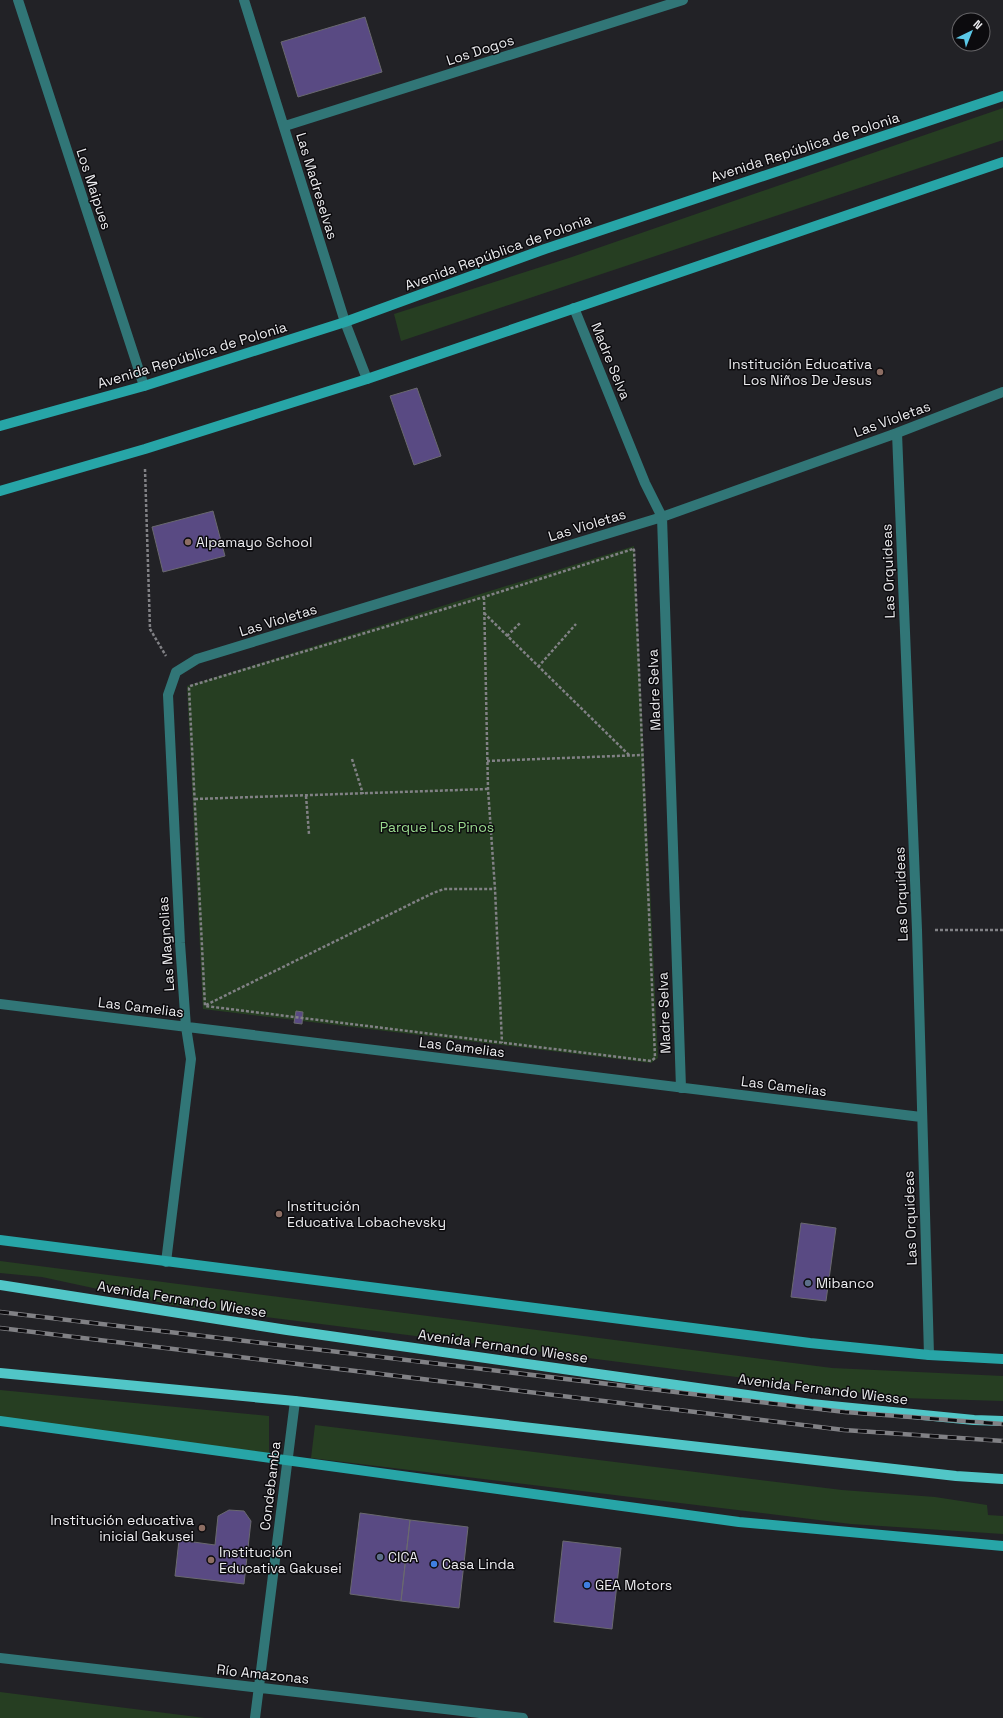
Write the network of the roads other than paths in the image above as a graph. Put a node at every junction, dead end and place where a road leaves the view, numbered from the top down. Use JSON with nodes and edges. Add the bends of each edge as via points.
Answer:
{"nodes":[{"id":1,"x":18,"y":0,"type":"edge"},
{"id":2,"x":244,"y":0,"type":"edge"},
{"id":3,"x":683,"y":0,"type":"edge"},
{"id":4,"x":1003,"y":96,"type":"edge"},
{"id":5,"x":285,"y":126,"type":"junction"},
{"id":6,"x":1003,"y":162,"type":"edge"},
{"id":7,"x":574,"y":308,"type":"junction"},
{"id":8,"x":345,"y":322,"type":"junction"},
{"id":9,"x":367,"y":379,"type":"junction"},
{"id":10,"x":144,"y":386,"type":"junction"},
{"id":11,"x":1003,"y":392,"type":"edge"},
{"id":12,"x":0,"y":426,"type":"edge"},
{"id":13,"x":896,"y":433,"type":"junction"},
{"id":14,"x":0,"y":491,"type":"edge"},
{"id":15,"x":662,"y":517,"type":"junction"},
{"id":16,"x":176,"y":672,"type":"joint"},
{"id":17,"x":0,"y":1004,"type":"edge"},
{"id":18,"x":186,"y":1027,"type":"junction"},
{"id":19,"x":681,"y":1088,"type":"junction"},
{"id":20,"x":921,"y":1117,"type":"junction"},
{"id":21,"x":0,"y":1240,"type":"edge"},
{"id":22,"x":166,"y":1262,"type":"junction"},
{"id":23,"x":0,"y":1285,"type":"edge"},
{"id":24,"x":928,"y":1355,"type":"junction"},
{"id":25,"x":1003,"y":1359,"type":"edge"},
{"id":26,"x":0,"y":1373,"type":"edge"},
{"id":27,"x":295,"y":1401,"type":"junction"},
{"id":28,"x":1003,"y":1420,"type":"edge"},
{"id":29,"x":0,"y":1421,"type":"edge"},
{"id":30,"x":288,"y":1460,"type":"junction"},
{"id":31,"x":1003,"y":1479,"type":"edge"},
{"id":32,"x":1003,"y":1546,"type":"edge"},
{"id":33,"x":0,"y":1658,"type":"edge"},
{"id":34,"x":259,"y":1688,"type":"junction"},
{"id":35,"x":256,"y":1718,"type":"edge"},
{"id":36,"x":523,"y":1718,"type":"edge"}],
"edges":[{"from":1,"to":10,"type":"street","name":"Los Maipues"},
{"from":2,"to":5,"type":"street","name":"Las Madreselvas"},
{"from":3,"to":5,"type":"street","name":"Los Dogos"},
{"from":4,"to":8,"type":"main road","name":"Avenida República de Polonia","via":[[545,249]]},
{"from":5,"to":8,"type":"street","name":"Las Madreselvas"},
{"from":6,"to":7,"type":"main road"},
{"from":7,"to":9,"type":"main road"},
{"from":7,"to":15,"type":"street","name":"Madre Selva","via":[[645,483]]},
{"from":8,"to":9,"type":"street","name":"Las Madreselvas"},
{"from":8,"to":10,"type":"main road","name":"Avenida República de Polonia"},
{"from":9,"to":14,"type":"main road","via":[[145,449]]},
{"from":10,"to":12,"type":"main road","name":"Avenida República de Polonia"},
{"from":11,"to":13,"type":"street","name":"Las Violetas"},
{"from":13,"to":15,"type":"street","name":"Las Violetas"},
{"from":13,"to":20,"type":"street","name":"Las Orquideas","via":[[917,930]]},
{"from":15,"to":16,"type":"street","name":"Las Violetas","via":[[197,659]]},
{"from":15,"to":19,"type":"street","name":"Madre Selva"},
{"from":16,"to":18,"type":"street","name":"Las Magnolias","via":[[168,695]]},
{"from":17,"to":18,"type":"street","name":"Las Camelias"},
{"from":18,"to":19,"type":"street","name":"Las Camelias"},
{"from":18,"to":22,"type":"street","name":"Las Magnolias","via":[[191,1060]]},
{"from":19,"to":20,"type":"street","name":"Las Camelias"},
{"from":20,"to":24,"type":"street","name":"Las Orquideas"},
{"from":21,"to":22,"type":"main road"},
{"from":22,"to":24,"type":"main road","via":[[810,1343]]},
{"from":23,"to":28,"type":"main road","name":"Avenida Fernando Wiesse","via":[[294,1331],[811,1404],[974,1420]]},
{"from":24,"to":25,"type":"main road"},
{"from":26,"to":27,"type":"main road"},
{"from":27,"to":30,"type":"street","name":"Condebamba"},
{"from":27,"to":31,"type":"main road","via":[[956,1476]]},
{"from":29,"to":30,"type":"main road"},
{"from":30,"to":32,"type":"main road","via":[[739,1522]]},
{"from":30,"to":34,"type":"street","name":"Condebamba"},
{"from":33,"to":34,"type":"street","name":"Río Amazonas"},
{"from":34,"to":35,"type":"street","name":"Condebamba"},
{"from":34,"to":36,"type":"street","name":"Río Amazonas"}]}
